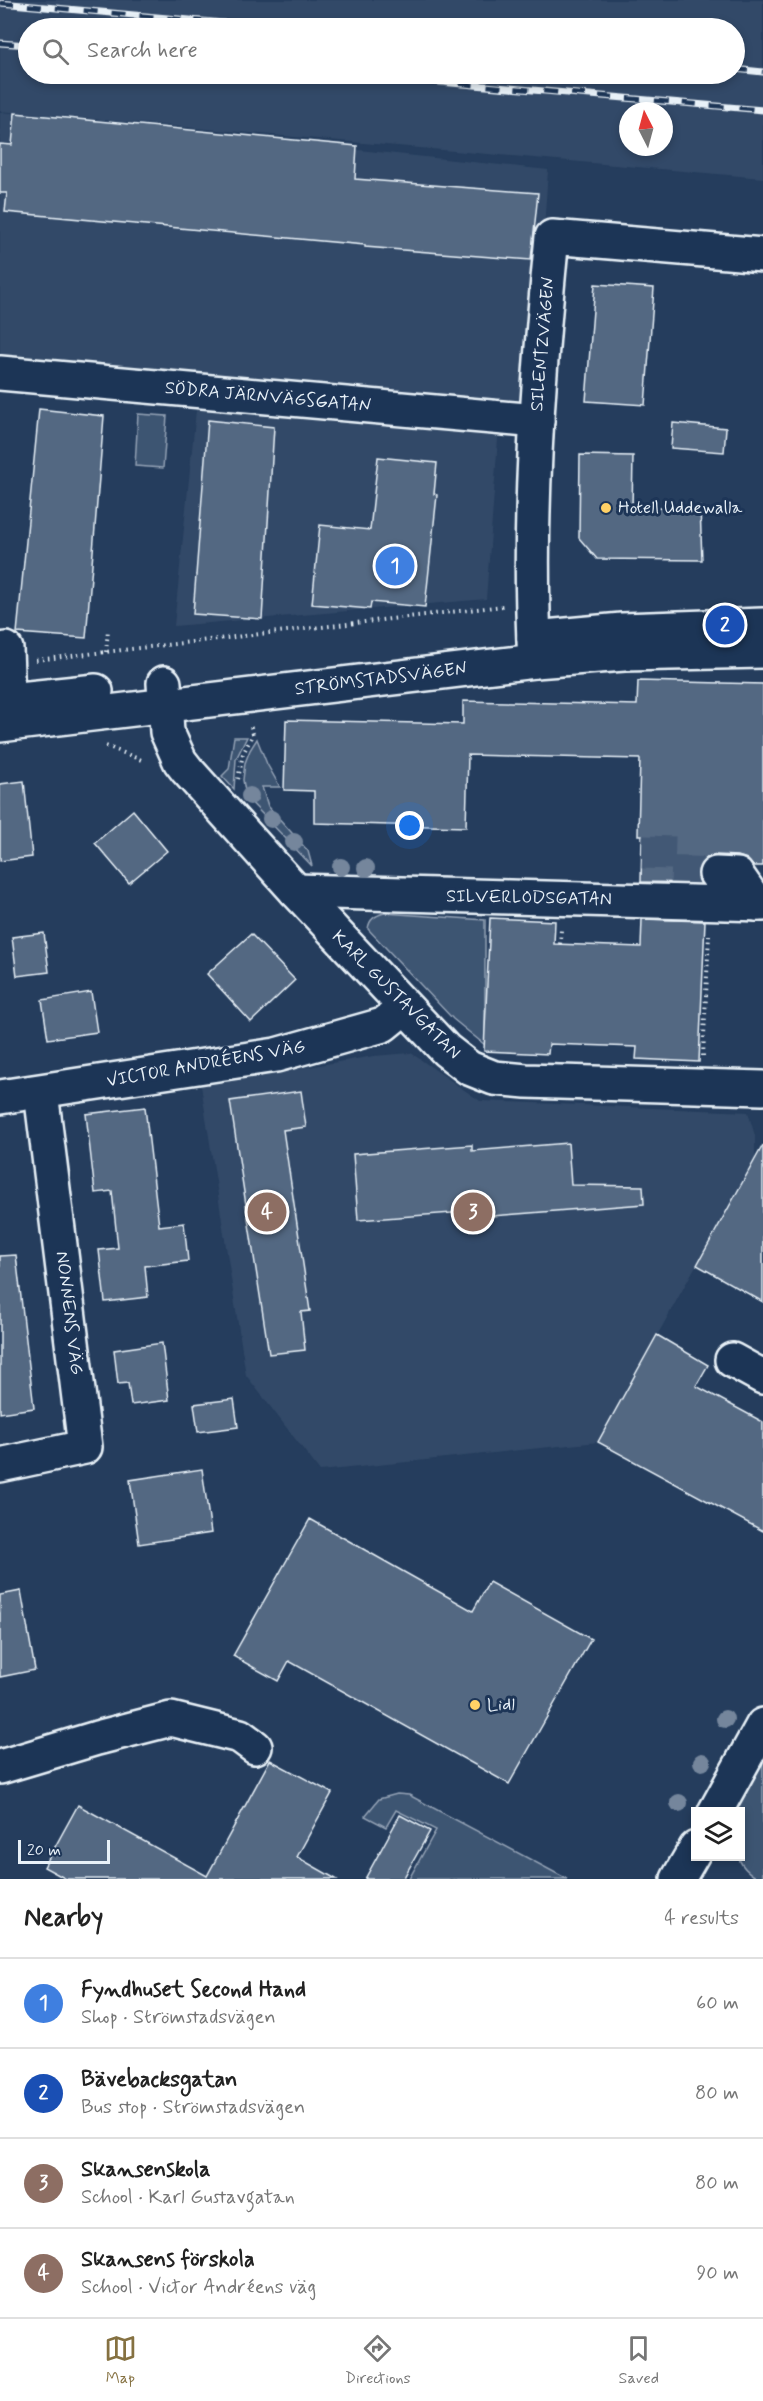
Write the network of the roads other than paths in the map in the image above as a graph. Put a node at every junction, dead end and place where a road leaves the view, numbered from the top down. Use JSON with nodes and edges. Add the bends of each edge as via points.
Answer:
{"nodes":[{"id":1,"x":763,"y":255,"type":"edge"},
{"id":2,"x":20,"y":384,"type":"edge"},
{"id":3,"x":537,"y":421,"type":"junction"},
{"id":4,"x":763,"y":625,"type":"edge"},
{"id":5,"x":534,"y":650,"type":"junction"},
{"id":6,"x":763,"y":651,"type":"edge"},
{"id":7,"x":5,"y":657,"type":"road end"},
{"id":8,"x":165,"y":693,"type":"junction"},
{"id":9,"x":3,"y":709,"type":"edge"},
{"id":10,"x":716,"y":874,"type":"tunnel mouth"},
{"id":11,"x":296,"y":891,"type":"junction"},
{"id":12,"x":760,"y":904,"type":"edge"},
{"id":13,"x":404,"y":1008,"type":"junction"},
{"id":14,"x":763,"y":1088,"type":"edge"},
{"id":15,"x":41,"y":1092,"type":"junction"},
{"id":16,"x":0,"y":1097,"type":"edge"},
{"id":17,"x":732,"y":1360,"type":"dead end"},
{"id":18,"x":763,"y":1377,"type":"edge"},
{"id":19,"x":0,"y":1465,"type":"edge"},
{"id":20,"x":763,"y":1725,"type":"edge"},
{"id":21,"x":255,"y":1747,"type":"dead end"},
{"id":22,"x":0,"y":1767,"type":"edge"},
{"id":23,"x":719,"y":1807,"type":"edge"},
{"id":24,"x":691,"y":1858,"type":"edge"},
{"id":25,"x":681,"y":1878,"type":"edge"}],
"edges":[{"from":1,"to":3,"type":"street","name":"SILENTZVÄGEN","via":[[552,237]]},
{"from":2,"to":3,"type":"street","name":"SÖDRA JÄRNVÄGSGATAN","via":[[127,399]]},
{"from":3,"to":5,"type":"street","name":"SILENTZVÄGEN","via":[[531,602]]},
{"from":4,"to":5,"type":"street","name":"STRÖMSTADSVÄGEN","via":[[622,630]]},
{"from":5,"to":6,"type":"street","name":"STRÖMSTADSVÄGEN"},
{"from":5,"to":8,"type":"street","name":"STRÖMSTADSVÄGEN"},
{"from":7,"to":9,"type":"street"},
{"from":8,"to":9,"type":"street","name":"STRÖMSTADSVÄGEN"},
{"from":8,"to":11,"type":"street","name":"KARL GUSTAVGATAN","via":[[166,732],[180,761]]},
{"from":10,"to":12,"type":"street","via":[[737,875]]},
{"from":11,"to":12,"type":"street","name":"SILVERLODSGATAN","via":[[493,886],[600,889]]},
{"from":11,"to":13,"type":"street","name":"KARL GUSTAVGATAN"},
{"from":13,"to":14,"type":"street","name":"KARL GUSTAVGATAN","via":[[469,1068],[494,1078]]},
{"from":13,"to":15,"type":"street","name":"VICTOR ANDRÉENS VÄG","via":[[383,1025],[276,1055]]},
{"from":15,"to":16,"type":"street","name":"VICTOR ANDRÉENS VÄG"},
{"from":15,"to":19,"type":"street","name":"NONNENS VÄG","via":[[85,1447]]},
{"from":17,"to":18,"type":"street"},
{"from":20,"to":23,"type":"street"},
{"from":21,"to":22,"type":"street","via":[[240,1736],[171,1719]]},
{"from":24,"to":25,"type":"street"}]}
